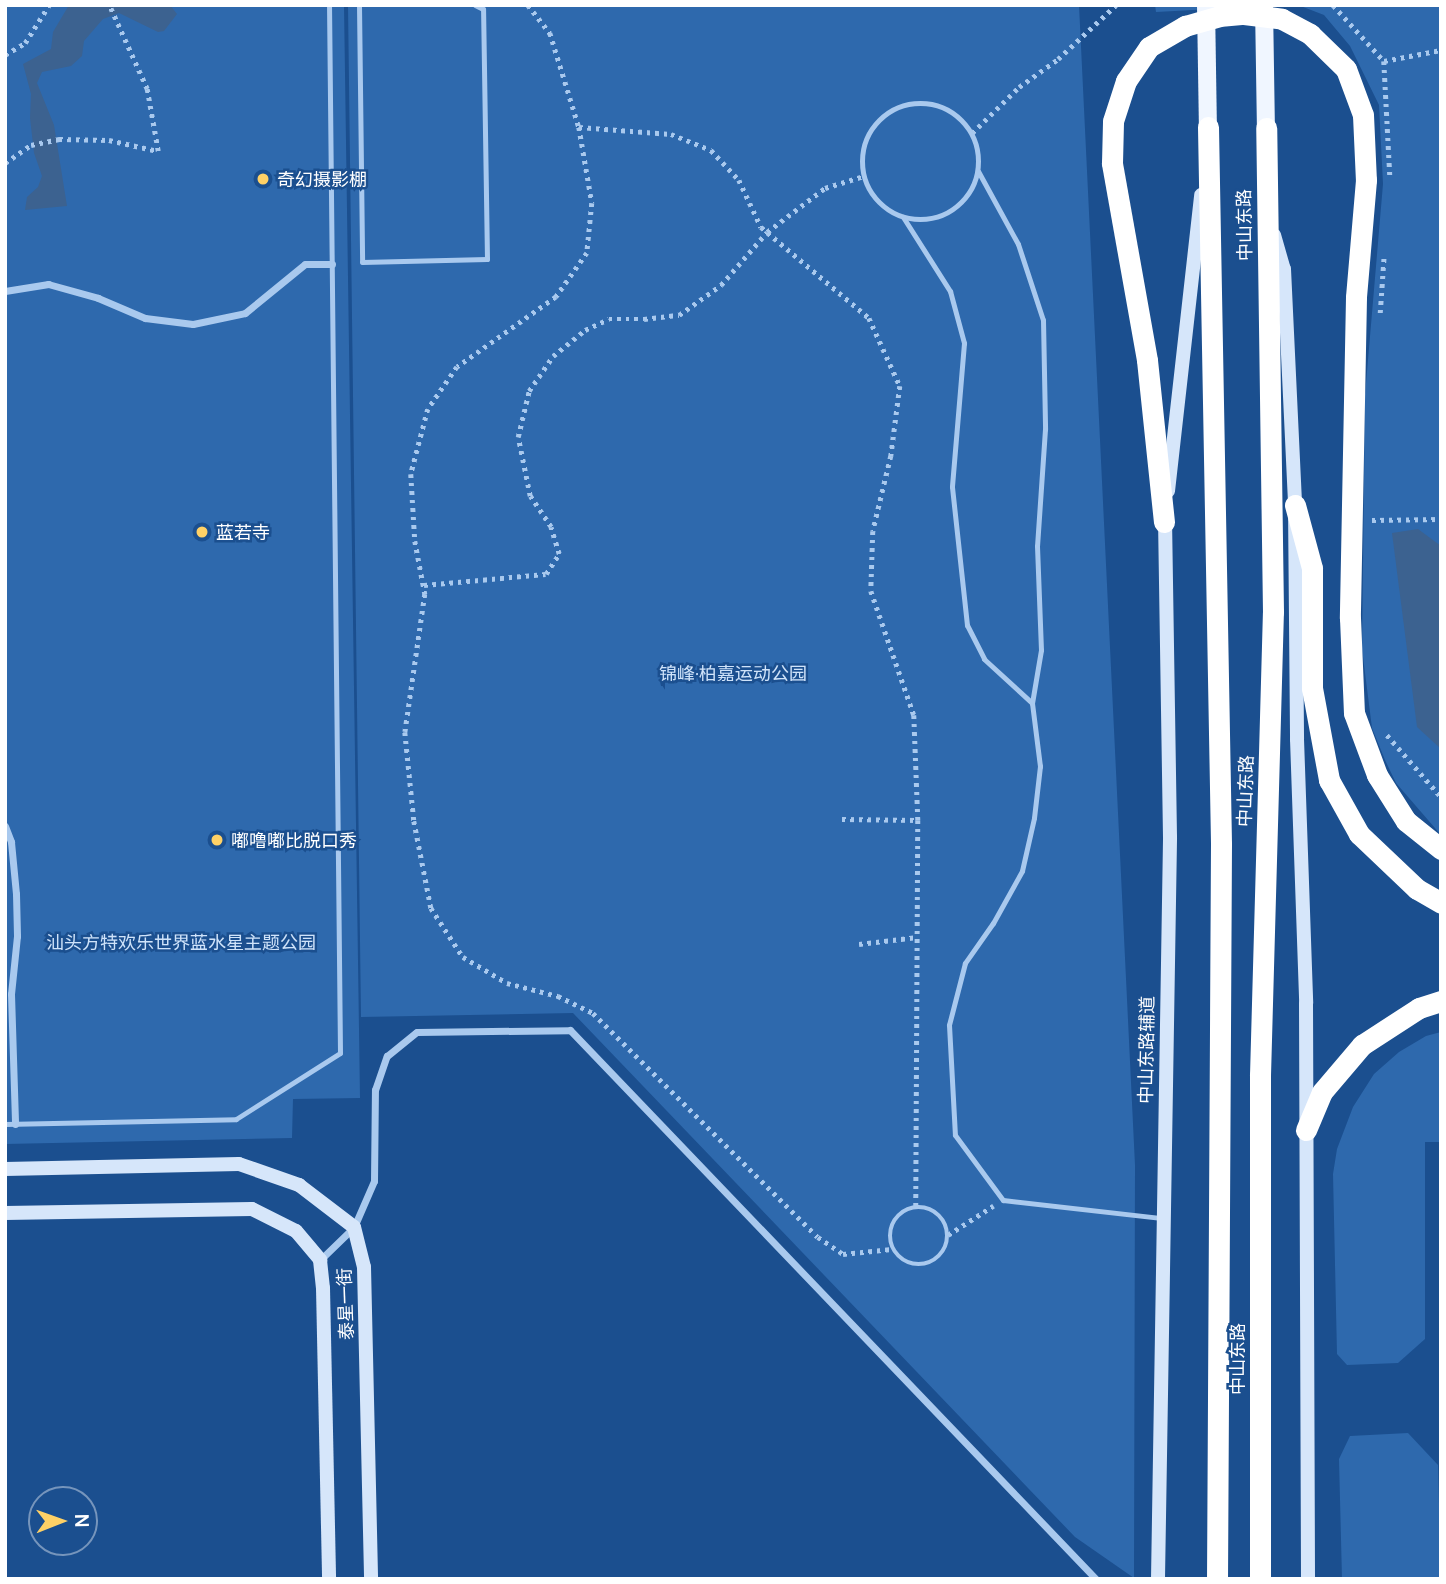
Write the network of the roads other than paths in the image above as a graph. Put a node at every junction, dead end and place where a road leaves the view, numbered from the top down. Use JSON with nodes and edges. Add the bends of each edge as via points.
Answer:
{"nodes":[{"id":1,"x":329,"y":5,"type":"edge"},
{"id":2,"x":359,"y":5,"type":"edge"},
{"id":3,"x":475,"y":5,"type":"edge"},
{"id":4,"x":1206,"y":5,"type":"edge"},
{"id":5,"x":1264,"y":5,"type":"edge"},
{"id":6,"x":1208,"y":127,"type":"junction"},
{"id":7,"x":1266,"y":128,"type":"joint"},
{"id":8,"x":978,"y":172,"type":"junction"},
{"id":9,"x":1266,"y":207,"type":"junction"},
{"id":10,"x":903,"y":218,"type":"junction"},
{"id":11,"x":332,"y":264,"type":"junction"},
{"id":12,"x":5,"y":290,"type":"edge"},
{"id":13,"x":1294,"y":505,"type":"junction"},
{"id":14,"x":1164,"y":522,"type":"junction"},
{"id":15,"x":1032,"y":703,"type":"junction"},
{"id":16,"x":5,"y":826,"type":"edge"},
{"id":17,"x":1441,"y":849,"type":"edge"},
{"id":18,"x":1441,"y":903,"type":"edge"},
{"id":19,"x":1441,"y":1001,"type":"edge"},
{"id":20,"x":5,"y":1124,"type":"edge"},
{"id":21,"x":15,"y":1124,"type":"junction"},
{"id":22,"x":1306,"y":1130,"type":"junction"},
{"id":23,"x":5,"y":1169,"type":"edge"},
{"id":24,"x":5,"y":1213,"type":"edge"},
{"id":25,"x":1162,"y":1218,"type":"junction"},
{"id":26,"x":354,"y":1227,"type":"junction"},
{"id":27,"x":320,"y":1260,"type":"junction"},
{"id":28,"x":329,"y":1579,"type":"edge"},
{"id":29,"x":371,"y":1579,"type":"edge"},
{"id":30,"x":1097,"y":1579,"type":"edge"},
{"id":31,"x":1158,"y":1579,"type":"edge"},
{"id":32,"x":1217,"y":1579,"type":"edge"},
{"id":33,"x":1260,"y":1579,"type":"edge"},
{"id":34,"x":1308,"y":1579,"type":"edge"}],
"edges":[{"from":1,"to":11,"type":"lane"},
{"from":2,"to":3,"type":"lane","via":[[362,262],[487,259],[483,9]]},
{"from":4,"to":6,"type":"main road","name":"中山东路"},
{"from":5,"to":7,"type":"main road","name":"中山东路"},
{"from":6,"to":14,"type":"street","name":"中山东路辅道"},
{"from":6,"to":32,"type":"highway","name":"中山东路","via":[[1221,844]]},
{"from":7,"to":9,"type":"highway","name":"中山东路"},
{"from":8,"to":10,"type":"lane","via":[[959,206],[942,216]]},
{"from":8,"to":10,"type":"lane","via":[[972,133],[960,118],[927,103],[899,108],[877,123],[863,158],[864,176],[879,201]]},
{"from":8,"to":15,"type":"lane","via":[[1018,244],[1043,320],[1045,429],[1037,546],[1041,650]]},
{"from":9,"to":13,"type":"street","via":[[1284,269]]},
{"from":9,"to":33,"type":"highway","name":"中山东路","via":[[1273,611],[1260,1075]]},
{"from":10,"to":15,"type":"lane","via":[[950,291],[964,343],[952,487],[967,625],[984,659]]},
{"from":11,"to":12,"type":"street","via":[[304,264],[245,313],[193,324],[145,318],[48,284]]},
{"from":11,"to":21,"type":"lane","via":[[340,1053],[236,1119]]},
{"from":13,"to":18,"type":"highway","via":[[1312,568],[1312,688],[1329,780],[1359,834],[1418,890]]},
{"from":13,"to":22,"type":"street"},
{"from":14,"to":17,"type":"highway","via":[[1147,360],[1112,163],[1113,121],[1126,81],[1149,47],[1185,26],[1219,16],[1282,19],[1310,34],[1346,69],[1363,114],[1366,180],[1356,297],[1350,604],[1354,713],[1384,786],[1406,821]]},
{"from":14,"to":25,"type":"street","name":"中山东路辅道","via":[[1170,837]]},
{"from":15,"to":25,"type":"lane","via":[[1040,766],[1022,871],[965,963],[949,1025],[955,1135],[1003,1200]]},
{"from":16,"to":21,"type":"street","via":[[16,894],[11,994]]},
{"from":19,"to":22,"type":"highway","via":[[1419,1008],[1362,1045],[1322,1092]]},
{"from":20,"to":21,"type":"lane"},
{"from":22,"to":34,"type":"street"},
{"from":23,"to":26,"type":"street","via":[[239,1164],[299,1185]]},
{"from":24,"to":27,"type":"street","name":"泰星一街","via":[[252,1209],[296,1231]]},
{"from":25,"to":31,"type":"street","name":"中山东路辅道"},
{"from":26,"to":27,"type":"street"},
{"from":26,"to":29,"type":"street","name":"泰星一街","via":[[364,1266]]},
{"from":26,"to":30,"type":"street","via":[[374,1181],[375,1090],[387,1056],[417,1032],[570,1031]]},
{"from":27,"to":28,"type":"street","name":"泰星一街"}]}
